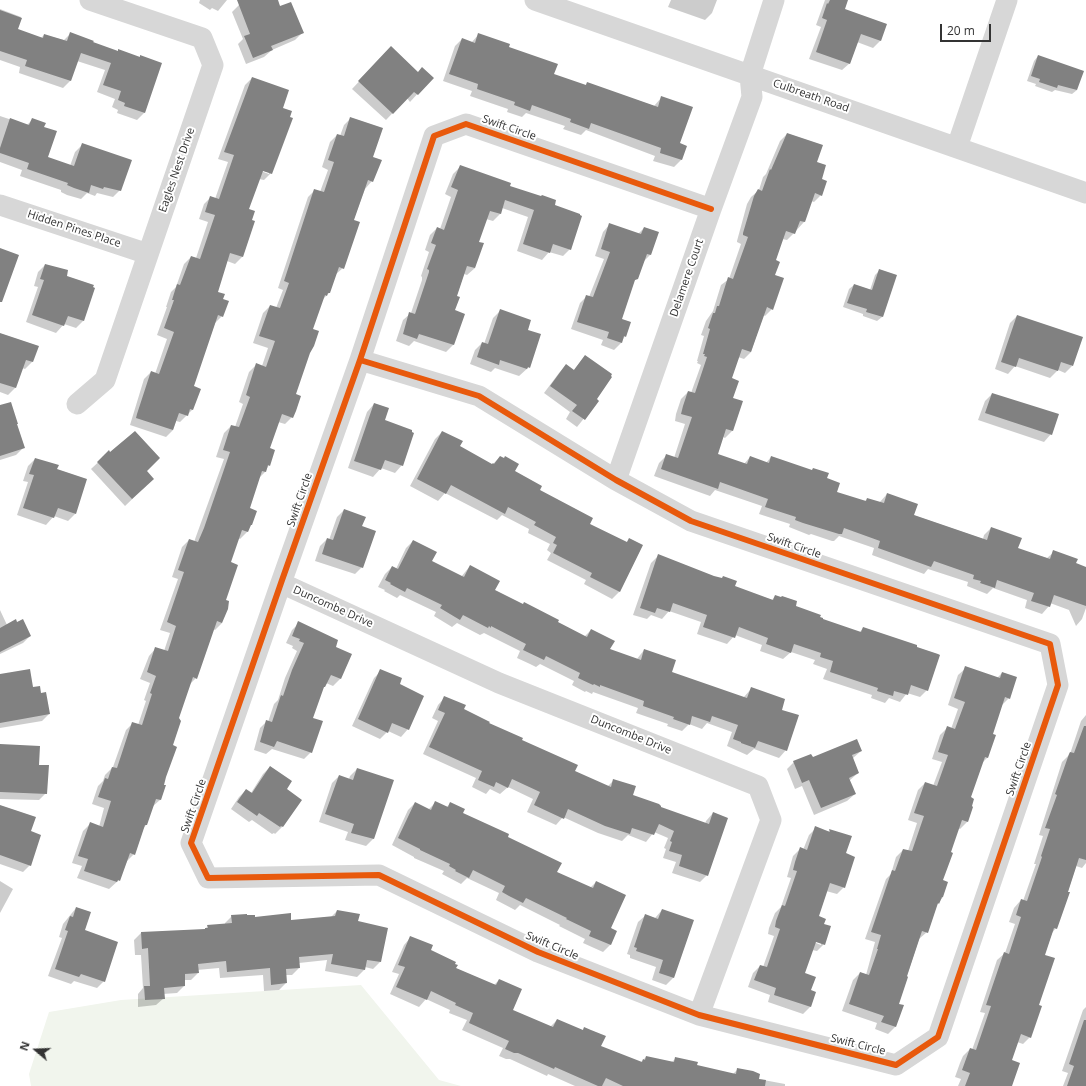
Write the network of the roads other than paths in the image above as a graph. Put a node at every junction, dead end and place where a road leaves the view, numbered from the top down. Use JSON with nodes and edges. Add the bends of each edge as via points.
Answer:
{"nodes":[{"id":1,"x":90,"y":0,"type":"edge"},
{"id":2,"x":535,"y":0,"type":"edge"},
{"id":3,"x":774,"y":0,"type":"edge"},
{"id":4,"x":1007,"y":0,"type":"edge"},
{"id":5,"x":750,"y":75,"type":"junction"},
{"id":6,"x":957,"y":147,"type":"junction"},
{"id":7,"x":1086,"y":193,"type":"edge"},
{"id":8,"x":0,"y":205,"type":"edge"},
{"id":9,"x":711,"y":208,"type":"junction"},
{"id":10,"x":148,"y":254,"type":"junction"},
{"id":11,"x":360,"y":360,"type":"junction"},
{"id":12,"x":78,"y":404,"type":"dead end"},
{"id":13,"x":616,"y":480,"type":"junction"},
{"id":14,"x":281,"y":583,"type":"junction"},
{"id":15,"x":699,"y":1014,"type":"junction"}],
"edges":[{"from":1,"to":10,"type":"street","name":"Eagles Nest Drive","via":[[202,38],[213,65]]},
{"from":2,"to":5,"type":"street","name":"Culbreath Road"},
{"from":3,"to":5,"type":"street"},
{"from":4,"to":6,"type":"street"},
{"from":5,"to":6,"type":"street","name":"Culbreath Road"},
{"from":5,"to":9,"type":"street","name":"Delamere Court","via":[[752,97]]},
{"from":6,"to":7,"type":"street","name":"Culbreath Road"},
{"from":8,"to":10,"type":"street","name":"Hidden Pines Place"},
{"from":9,"to":11,"type":"street","name":"Swift Circle","via":[[466,124],[434,136]]},
{"from":9,"to":13,"type":"street","name":"Delamere Court"},
{"from":10,"to":12,"type":"street","name":"Eagles Nest Drive","via":[[105,380]]},
{"from":11,"to":13,"type":"street","name":"Swift Circle","via":[[479,396]]},
{"from":11,"to":14,"type":"street","name":"Swift Circle"},
{"from":13,"to":15,"type":"street","name":"Swift Circle","via":[[691,521],[1050,644],[1058,685],[938,1037],[896,1065]]},
{"from":14,"to":15,"type":"street","name":"Duncombe Drive","via":[[499,683],[758,786],[771,820]]},
{"from":14,"to":15,"type":"street","name":"Swift Circle","via":[[192,843],[208,878],[379,875],[538,952]]}]}
